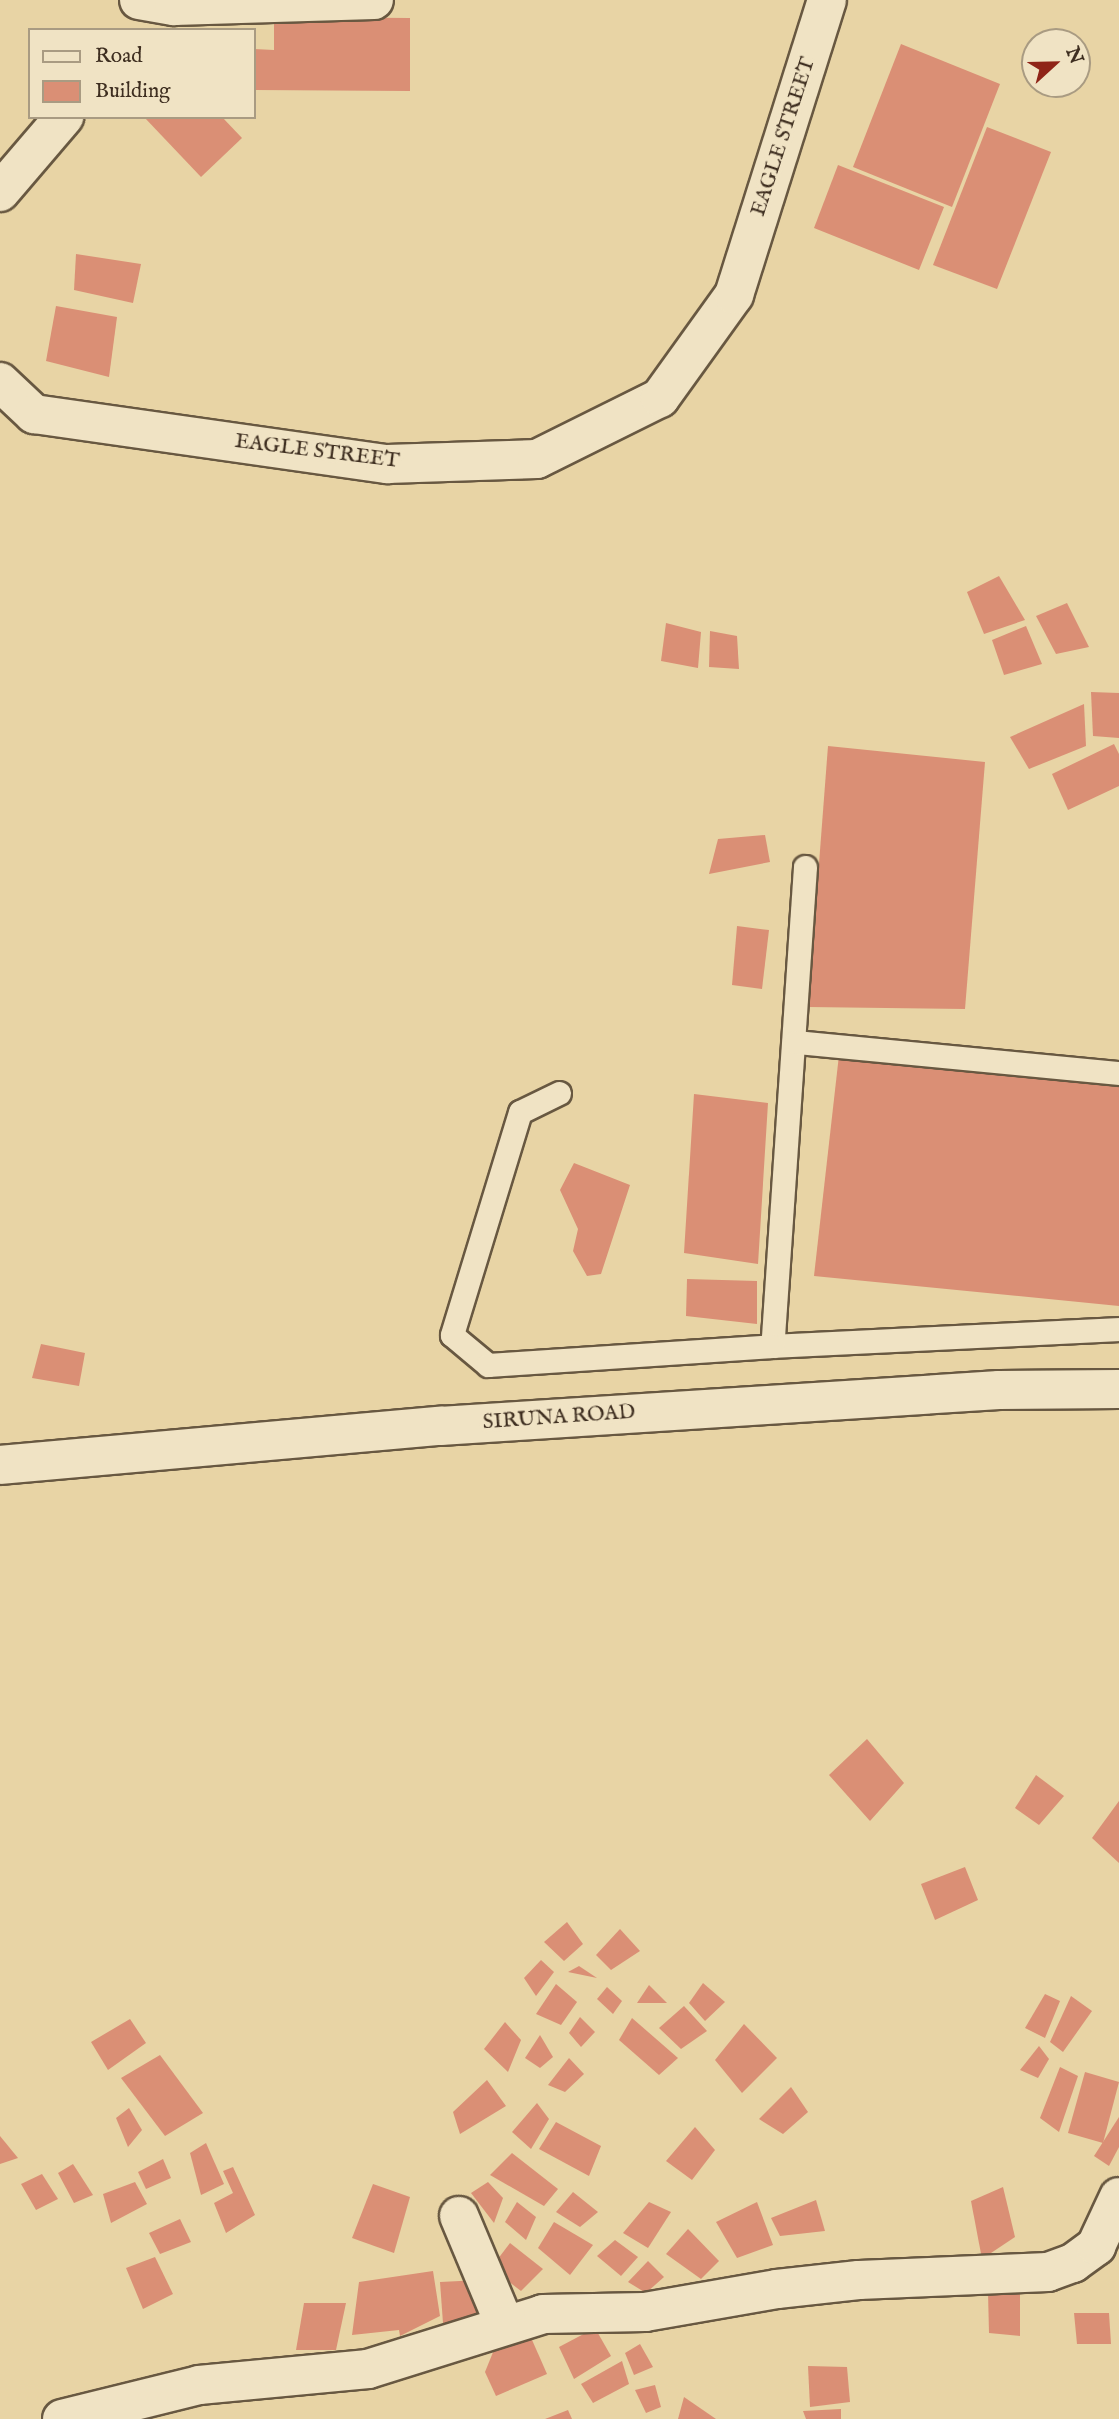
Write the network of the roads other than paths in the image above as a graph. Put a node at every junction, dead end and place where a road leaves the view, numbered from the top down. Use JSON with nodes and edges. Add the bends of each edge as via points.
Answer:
{"nodes":[{"id":1,"x":374,"y":0,"type":"edge"},
{"id":2,"x":827,"y":0,"type":"edge"},
{"id":3,"x":160,"y":9,"type":"edge"},
{"id":4,"x":62,"y":119,"type":"edge"},
{"id":5,"x":0,"y":192,"type":"edge"},
{"id":6,"x":0,"y":382,"type":"edge"},
{"id":7,"x":805,"y":867,"type":"dead end"},
{"id":8,"x":796,"y":1042,"type":"junction"},
{"id":9,"x":1119,"y":1073,"type":"edge"},
{"id":10,"x":559,"y":1093,"type":"dead end"},
{"id":11,"x":1119,"y":1329,"type":"edge"},
{"id":12,"x":772,"y":1346,"type":"junction"},
{"id":13,"x":1119,"y":1389,"type":"edge"},
{"id":14,"x":0,"y":1465,"type":"edge"},
{"id":15,"x":1119,"y":2197,"type":"edge"},
{"id":16,"x":459,"y":2216,"type":"dead end"},
{"id":17,"x":504,"y":2323,"type":"junction"},
{"id":18,"x":62,"y":2419,"type":"edge"}],
"edges":[{"from":1,"to":3,"type":"street"},
{"from":2,"to":6,"type":"street","name":"EAGLE STREET","via":[[734,295],[660,398],[537,459],[387,464],[34,414]]},
{"from":4,"to":5,"type":"street"},
{"from":7,"to":8,"type":"lane"},
{"from":8,"to":9,"type":"lane"},
{"from":8,"to":12,"type":"lane"},
{"from":10,"to":12,"type":"lane","via":[[520,1112],[452,1335],[488,1365]]},
{"from":11,"to":12,"type":"lane"},
{"from":13,"to":14,"type":"street","name":"SIRUNA ROAD","via":[[999,1390],[481,1423]]},
{"from":15,"to":17,"type":"street","via":[[1096,2246],[1073,2263],[1048,2272],[859,2280],[776,2289],[699,2306],[645,2312],[585,2309]]},
{"from":16,"to":17,"type":"street"},
{"from":17,"to":18,"type":"street","via":[[368,2369],[199,2385]]}]}
